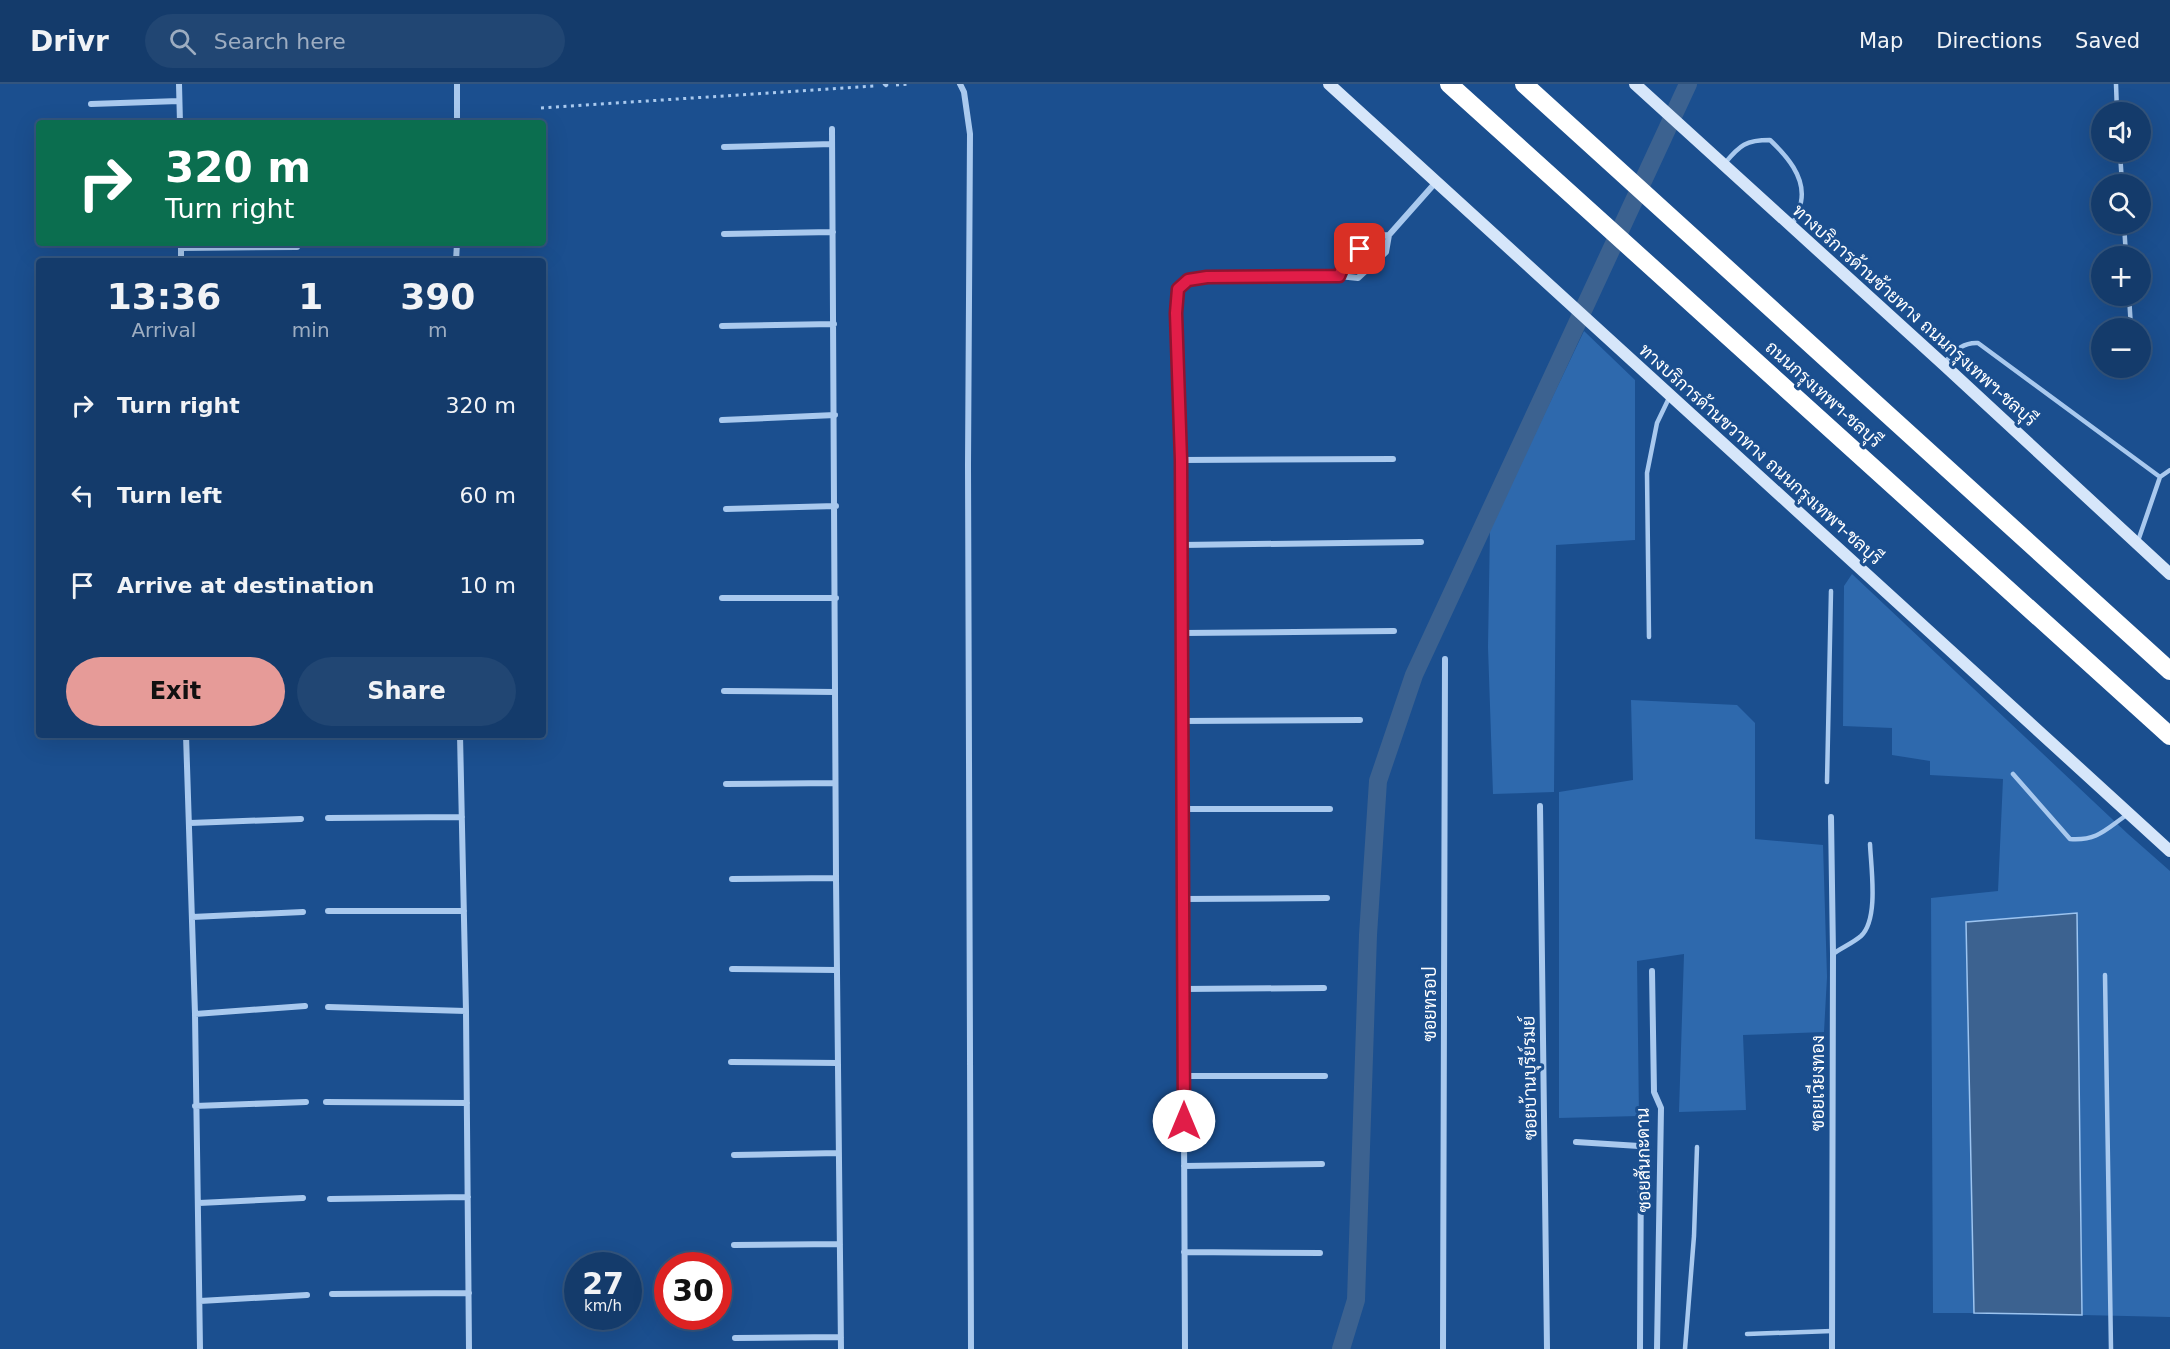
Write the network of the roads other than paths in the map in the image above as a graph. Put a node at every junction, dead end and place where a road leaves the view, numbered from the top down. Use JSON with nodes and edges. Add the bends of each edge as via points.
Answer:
{"nodes":[{"id":1,"x":179,"y":84,"type":"edge"},
{"id":2,"x":458,"y":84,"type":"edge"},
{"id":3,"x":960,"y":84,"type":"edge"},
{"id":4,"x":1329,"y":84,"type":"edge"},
{"id":5,"x":1449,"y":84,"type":"edge"},
{"id":6,"x":1524,"y":84,"type":"edge"},
{"id":7,"x":1635,"y":84,"type":"edge"},
{"id":8,"x":2116,"y":84,"type":"edge"},
{"id":9,"x":179,"y":101,"type":"junction"},
{"id":10,"x":2117,"y":102,"type":"edge"},
{"id":11,"x":91,"y":104,"type":"dead end"},
{"id":12,"x":180,"y":120,"type":"edge"},
{"id":13,"x":457,"y":120,"type":"edge"},
{"id":14,"x":832,"y":129,"type":"dead end"},
{"id":15,"x":832,"y":144,"type":"junction"},
{"id":16,"x":724,"y":147,"type":"dead end"},
{"id":17,"x":1723,"y":165,"type":"junction"},
{"id":18,"x":1436,"y":182,"type":"junction"},
{"id":19,"x":1792,"y":227,"type":"junction"},
{"id":20,"x":833,"y":232,"type":"junction"},
{"id":21,"x":724,"y":234,"type":"dead end"},
{"id":22,"x":1389,"y":235,"type":"junction"},
{"id":23,"x":181,"y":246,"type":"edge"},
{"id":24,"x":297,"y":247,"type":"dead end"},
{"id":25,"x":1339,"y":276,"type":"junction"},
{"id":26,"x":834,"y":324,"type":"junction"},
{"id":27,"x":722,"y":326,"type":"dead end"},
{"id":28,"x":1943,"y":364,"type":"junction"},
{"id":29,"x":1670,"y":395,"type":"junction"},
{"id":30,"x":835,"y":415,"type":"junction"},
{"id":31,"x":722,"y":420,"type":"dead end"},
{"id":32,"x":1393,"y":459,"type":"dead end"},
{"id":33,"x":1181,"y":460,"type":"junction"},
{"id":34,"x":2170,"y":470,"type":"edge"},
{"id":35,"x":2160,"y":477,"type":"junction"},
{"id":36,"x":836,"y":506,"type":"junction"},
{"id":37,"x":726,"y":509,"type":"dead end"},
{"id":38,"x":1421,"y":542,"type":"dead end"},
{"id":39,"x":2137,"y":543,"type":"junction"},
{"id":40,"x":1181,"y":545,"type":"junction"},
{"id":41,"x":2170,"y":574,"type":"edge"},
{"id":42,"x":1831,"y":591,"type":"dead end"},
{"id":43,"x":722,"y":598,"type":"dead end"},
{"id":44,"x":836,"y":598,"type":"junction"},
{"id":45,"x":1394,"y":631,"type":"dead end"},
{"id":46,"x":1182,"y":633,"type":"junction"},
{"id":47,"x":1649,"y":637,"type":"dead end"},
{"id":48,"x":1445,"y":659,"type":"dead end"},
{"id":49,"x":2170,"y":671,"type":"edge"},
{"id":50,"x":723,"y":691,"type":"dead end"},
{"id":51,"x":836,"y":692,"type":"junction"},
{"id":52,"x":1360,"y":720,"type":"dead end"},
{"id":53,"x":1182,"y":722,"type":"junction"},
{"id":54,"x":2170,"y":736,"type":"edge"},
{"id":55,"x":186,"y":738,"type":"edge"},
{"id":56,"x":460,"y":738,"type":"edge"},
{"id":57,"x":2013,"y":774,"type":"dead end"},
{"id":58,"x":1827,"y":782,"type":"dead end"},
{"id":59,"x":835,"y":783,"type":"junction"},
{"id":60,"x":726,"y":784,"type":"dead end"},
{"id":61,"x":1540,"y":806,"type":"dead end"},
{"id":62,"x":1182,"y":809,"type":"junction"},
{"id":63,"x":1330,"y":809,"type":"dead end"},
{"id":64,"x":2128,"y":813,"type":"junction"},
{"id":65,"x":462,"y":817,"type":"junction"},
{"id":66,"x":1831,"y":817,"type":"dead end"},
{"id":67,"x":328,"y":818,"type":"dead end"},
{"id":68,"x":301,"y":819,"type":"dead end"},
{"id":69,"x":190,"y":823,"type":"junction"},
{"id":70,"x":1870,"y":844,"type":"dead end"},
{"id":71,"x":2170,"y":851,"type":"edge"},
{"id":72,"x":836,"y":878,"type":"junction"},
{"id":73,"x":732,"y":879,"type":"dead end"},
{"id":74,"x":1327,"y":898,"type":"dead end"},
{"id":75,"x":1183,"y":899,"type":"junction"},
{"id":76,"x":328,"y":911,"type":"dead end"},
{"id":77,"x":464,"y":911,"type":"junction"},
{"id":78,"x":303,"y":912,"type":"dead end"},
{"id":79,"x":192,"y":917,"type":"junction"},
{"id":80,"x":1833,"y":954,"type":"junction"},
{"id":81,"x":732,"y":969,"type":"dead end"},
{"id":82,"x":837,"y":970,"type":"junction"},
{"id":83,"x":1652,"y":971,"type":"dead end"},
{"id":84,"x":2105,"y":975,"type":"dead end"},
{"id":85,"x":1324,"y":988,"type":"dead end"},
{"id":86,"x":1183,"y":989,"type":"junction"},
{"id":87,"x":305,"y":1006,"type":"dead end"},
{"id":88,"x":327,"y":1007,"type":"dead end"},
{"id":89,"x":466,"y":1011,"type":"junction"},
{"id":90,"x":195,"y":1014,"type":"junction"},
{"id":91,"x":732,"y":1062,"type":"dead end"},
{"id":92,"x":838,"y":1063,"type":"junction"},
{"id":93,"x":1184,"y":1076,"type":"junction"},
{"id":94,"x":1325,"y":1076,"type":"dead end"},
{"id":95,"x":306,"y":1102,"type":"dead end"},
{"id":96,"x":326,"y":1102,"type":"dead end"},
{"id":97,"x":467,"y":1103,"type":"junction"},
{"id":98,"x":195,"y":1106,"type":"junction"},
{"id":99,"x":1576,"y":1142,"type":"dead end"},
{"id":100,"x":1696,"y":1146,"type":"dead end"},
{"id":101,"x":839,"y":1153,"type":"junction"},
{"id":102,"x":734,"y":1155,"type":"dead end"},
{"id":103,"x":1322,"y":1164,"type":"dead end"},
{"id":104,"x":1184,"y":1166,"type":"junction"},
{"id":105,"x":468,"y":1197,"type":"junction"},
{"id":106,"x":303,"y":1198,"type":"dead end"},
{"id":107,"x":330,"y":1199,"type":"dead end"},
{"id":108,"x":199,"y":1203,"type":"junction"},
{"id":109,"x":840,"y":1244,"type":"junction"},
{"id":110,"x":734,"y":1245,"type":"dead end"},
{"id":111,"x":1184,"y":1252,"type":"junction"},
{"id":112,"x":1320,"y":1252,"type":"dead end"},
{"id":113,"x":469,"y":1293,"type":"junction"},
{"id":114,"x":332,"y":1294,"type":"dead end"},
{"id":115,"x":307,"y":1295,"type":"dead end"},
{"id":116,"x":200,"y":1301,"type":"junction"},
{"id":117,"x":1832,"y":1331,"type":"junction"},
{"id":118,"x":1747,"y":1334,"type":"dead end"},
{"id":119,"x":841,"y":1337,"type":"junction"},
{"id":120,"x":735,"y":1338,"type":"dead end"},
{"id":121,"x":200,"y":1349,"type":"edge"},
{"id":122,"x":469,"y":1349,"type":"edge"},
{"id":123,"x":841,"y":1349,"type":"edge"},
{"id":124,"x":971,"y":1349,"type":"edge"},
{"id":125,"x":1185,"y":1349,"type":"edge"},
{"id":126,"x":1443,"y":1349,"type":"edge"},
{"id":127,"x":1547,"y":1349,"type":"edge"},
{"id":128,"x":1640,"y":1349,"type":"edge"},
{"id":129,"x":1657,"y":1349,"type":"edge"},
{"id":130,"x":1685,"y":1349,"type":"edge"},
{"id":131,"x":1832,"y":1349,"type":"edge"},
{"id":132,"x":2111,"y":1349,"type":"edge"}],
"edges":[{"from":1,"to":9,"type":"street"},
{"from":2,"to":13,"type":"street"},
{"from":3,"to":124,"type":"street","via":[[970,134]]},
{"from":4,"to":18,"type":"main road","name":"ทางบริการด้านขวาทาง ถนนกรุงเทพฯ-ชลบุรี"},
{"from":5,"to":54,"type":"highway","name":"ถนนกรุงเทพฯ-ชลบุรี"},
{"from":6,"to":49,"type":"highway","name":"ถนนกรุงเทพฯ-ชลบุรี"},
{"from":7,"to":17,"type":"main road","name":"ทางบริการด้านซ้ายทาง ถนนกรุงเทพฯ-ชลบุรี"},
{"from":8,"to":10,"type":"lane"},
{"from":9,"to":11,"type":"street"},
{"from":9,"to":12,"type":"street"},
{"from":14,"to":15,"type":"street"},
{"from":15,"to":16,"type":"street"},
{"from":15,"to":20,"type":"street"},
{"from":17,"to":19,"type":"main road","name":"ทางบริการด้านซ้ายทาง ถนนกรุงเทพฯ-ชลบุรี"},
{"from":17,"to":19,"type":"lane","via":[[1740,146],[1754,140],[1770,140],[1784,153],[1801,184],[1802,201]]},
{"from":18,"to":22,"type":"street"},
{"from":18,"to":29,"type":"main road","name":"ทางบริการด้านขวาทาง ถนนกรุงเทพฯ-ชลบุรี"},
{"from":19,"to":28,"type":"main road","name":"ทางบริการด้านซ้ายทาง ถนนกรุงเทพฯ-ชลบุรี"},
{"from":20,"to":21,"type":"street"},
{"from":20,"to":26,"type":"street"},
{"from":22,"to":25,"type":"street","via":[[1374,236],[1345,262]]},
{"from":22,"to":25,"type":"street","via":[[1386,252],[1358,278]]},
{"from":23,"to":24,"type":"street"},
{"from":25,"to":33,"type":"street","via":[[1207,277],[1188,280],[1178,289]]},
{"from":26,"to":27,"type":"street"},
{"from":26,"to":30,"type":"street"},
{"from":28,"to":35,"type":"lane","via":[[1968,342],[1978,343]]},
{"from":28,"to":39,"type":"main road","name":"ทางบริการด้านซ้ายทาง ถนนกรุงเทพฯ-ชลบุรี"},
{"from":29,"to":47,"type":"lane","via":[[1657,423],[1647,473]]},
{"from":29,"to":64,"type":"main road","name":"ทางบริการด้านขวาทาง ถนนกรุงเทพฯ-ชลบุรี"},
{"from":30,"to":31,"type":"street"},
{"from":30,"to":36,"type":"street"},
{"from":32,"to":33,"type":"street"},
{"from":33,"to":40,"type":"street"},
{"from":34,"to":35,"type":"lane"},
{"from":35,"to":39,"type":"lane"},
{"from":36,"to":37,"type":"street"},
{"from":36,"to":44,"type":"street"},
{"from":38,"to":40,"type":"street"},
{"from":39,"to":41,"type":"main road","name":"ทางบริการด้านซ้ายทาง ถนนกรุงเทพฯ-ชลบุรี"},
{"from":40,"to":46,"type":"street"},
{"from":42,"to":58,"type":"lane"},
{"from":43,"to":44,"type":"street"},
{"from":44,"to":51,"type":"street"},
{"from":45,"to":46,"type":"street"},
{"from":46,"to":53,"type":"street"},
{"from":48,"to":126,"type":"street","name":"ซอยทรอป"},
{"from":50,"to":51,"type":"street"},
{"from":51,"to":59,"type":"street"},
{"from":52,"to":53,"type":"street"},
{"from":53,"to":62,"type":"street"},
{"from":55,"to":69,"type":"street"},
{"from":56,"to":65,"type":"street"},
{"from":57,"to":64,"type":"lane","via":[[2070,839],[2097,836]]},
{"from":59,"to":60,"type":"street"},
{"from":59,"to":72,"type":"street"},
{"from":61,"to":127,"type":"street","name":"ซอยบ้านบุรีย์รมย์"},
{"from":62,"to":63,"type":"street"},
{"from":62,"to":75,"type":"street"},
{"from":64,"to":71,"type":"main road","name":"ทางบริการด้านขวาทาง ถนนกรุงเทพฯ-ชลบุรี"},
{"from":65,"to":67,"type":"street"},
{"from":65,"to":77,"type":"street"},
{"from":66,"to":80,"type":"street","name":"ซอยเวียงทอง"},
{"from":68,"to":69,"type":"street"},
{"from":69,"to":79,"type":"street"},
{"from":70,"to":80,"type":"lane","via":[[1873,898],[1869,921],[1862,936]]},
{"from":72,"to":73,"type":"street"},
{"from":72,"to":82,"type":"street"},
{"from":74,"to":75,"type":"street"},
{"from":75,"to":86,"type":"street"},
{"from":76,"to":77,"type":"street"},
{"from":77,"to":89,"type":"street"},
{"from":78,"to":79,"type":"street"},
{"from":79,"to":90,"type":"street"},
{"from":80,"to":117,"type":"street","name":"ซอยเวียงทอง"},
{"from":81,"to":82,"type":"street"},
{"from":82,"to":92,"type":"street"},
{"from":83,"to":129,"type":"street","name":"ซอยสันกะดาน","via":[[1654,1092],[1661,1108]]},
{"from":84,"to":132,"type":"lane"},
{"from":85,"to":86,"type":"street"},
{"from":86,"to":93,"type":"street"},
{"from":87,"to":90,"type":"street"},
{"from":88,"to":89,"type":"street"},
{"from":89,"to":97,"type":"street"},
{"from":90,"to":98,"type":"street"},
{"from":91,"to":92,"type":"street"},
{"from":92,"to":101,"type":"street"},
{"from":93,"to":94,"type":"street"},
{"from":93,"to":104,"type":"street"},
{"from":95,"to":98,"type":"street"},
{"from":96,"to":97,"type":"street"},
{"from":97,"to":105,"type":"street"},
{"from":98,"to":108,"type":"street"},
{"from":99,"to":128,"type":"street","via":[[1639,1146],[1641,1150]]},
{"from":100,"to":130,"type":"lane"},
{"from":101,"to":102,"type":"street"},
{"from":101,"to":109,"type":"street"},
{"from":103,"to":104,"type":"street"},
{"from":104,"to":111,"type":"street"},
{"from":105,"to":107,"type":"street"},
{"from":105,"to":113,"type":"street"},
{"from":106,"to":108,"type":"street"},
{"from":108,"to":116,"type":"street"},
{"from":109,"to":110,"type":"street"},
{"from":109,"to":119,"type":"street"},
{"from":111,"to":112,"type":"street"},
{"from":111,"to":125,"type":"street"},
{"from":113,"to":114,"type":"street"},
{"from":113,"to":122,"type":"street"},
{"from":115,"to":116,"type":"street"},
{"from":116,"to":121,"type":"street"},
{"from":117,"to":118,"type":"lane"},
{"from":117,"to":131,"type":"street","name":"ซอยเวียงทอง"},
{"from":119,"to":120,"type":"street"},
{"from":119,"to":123,"type":"street"}]}
